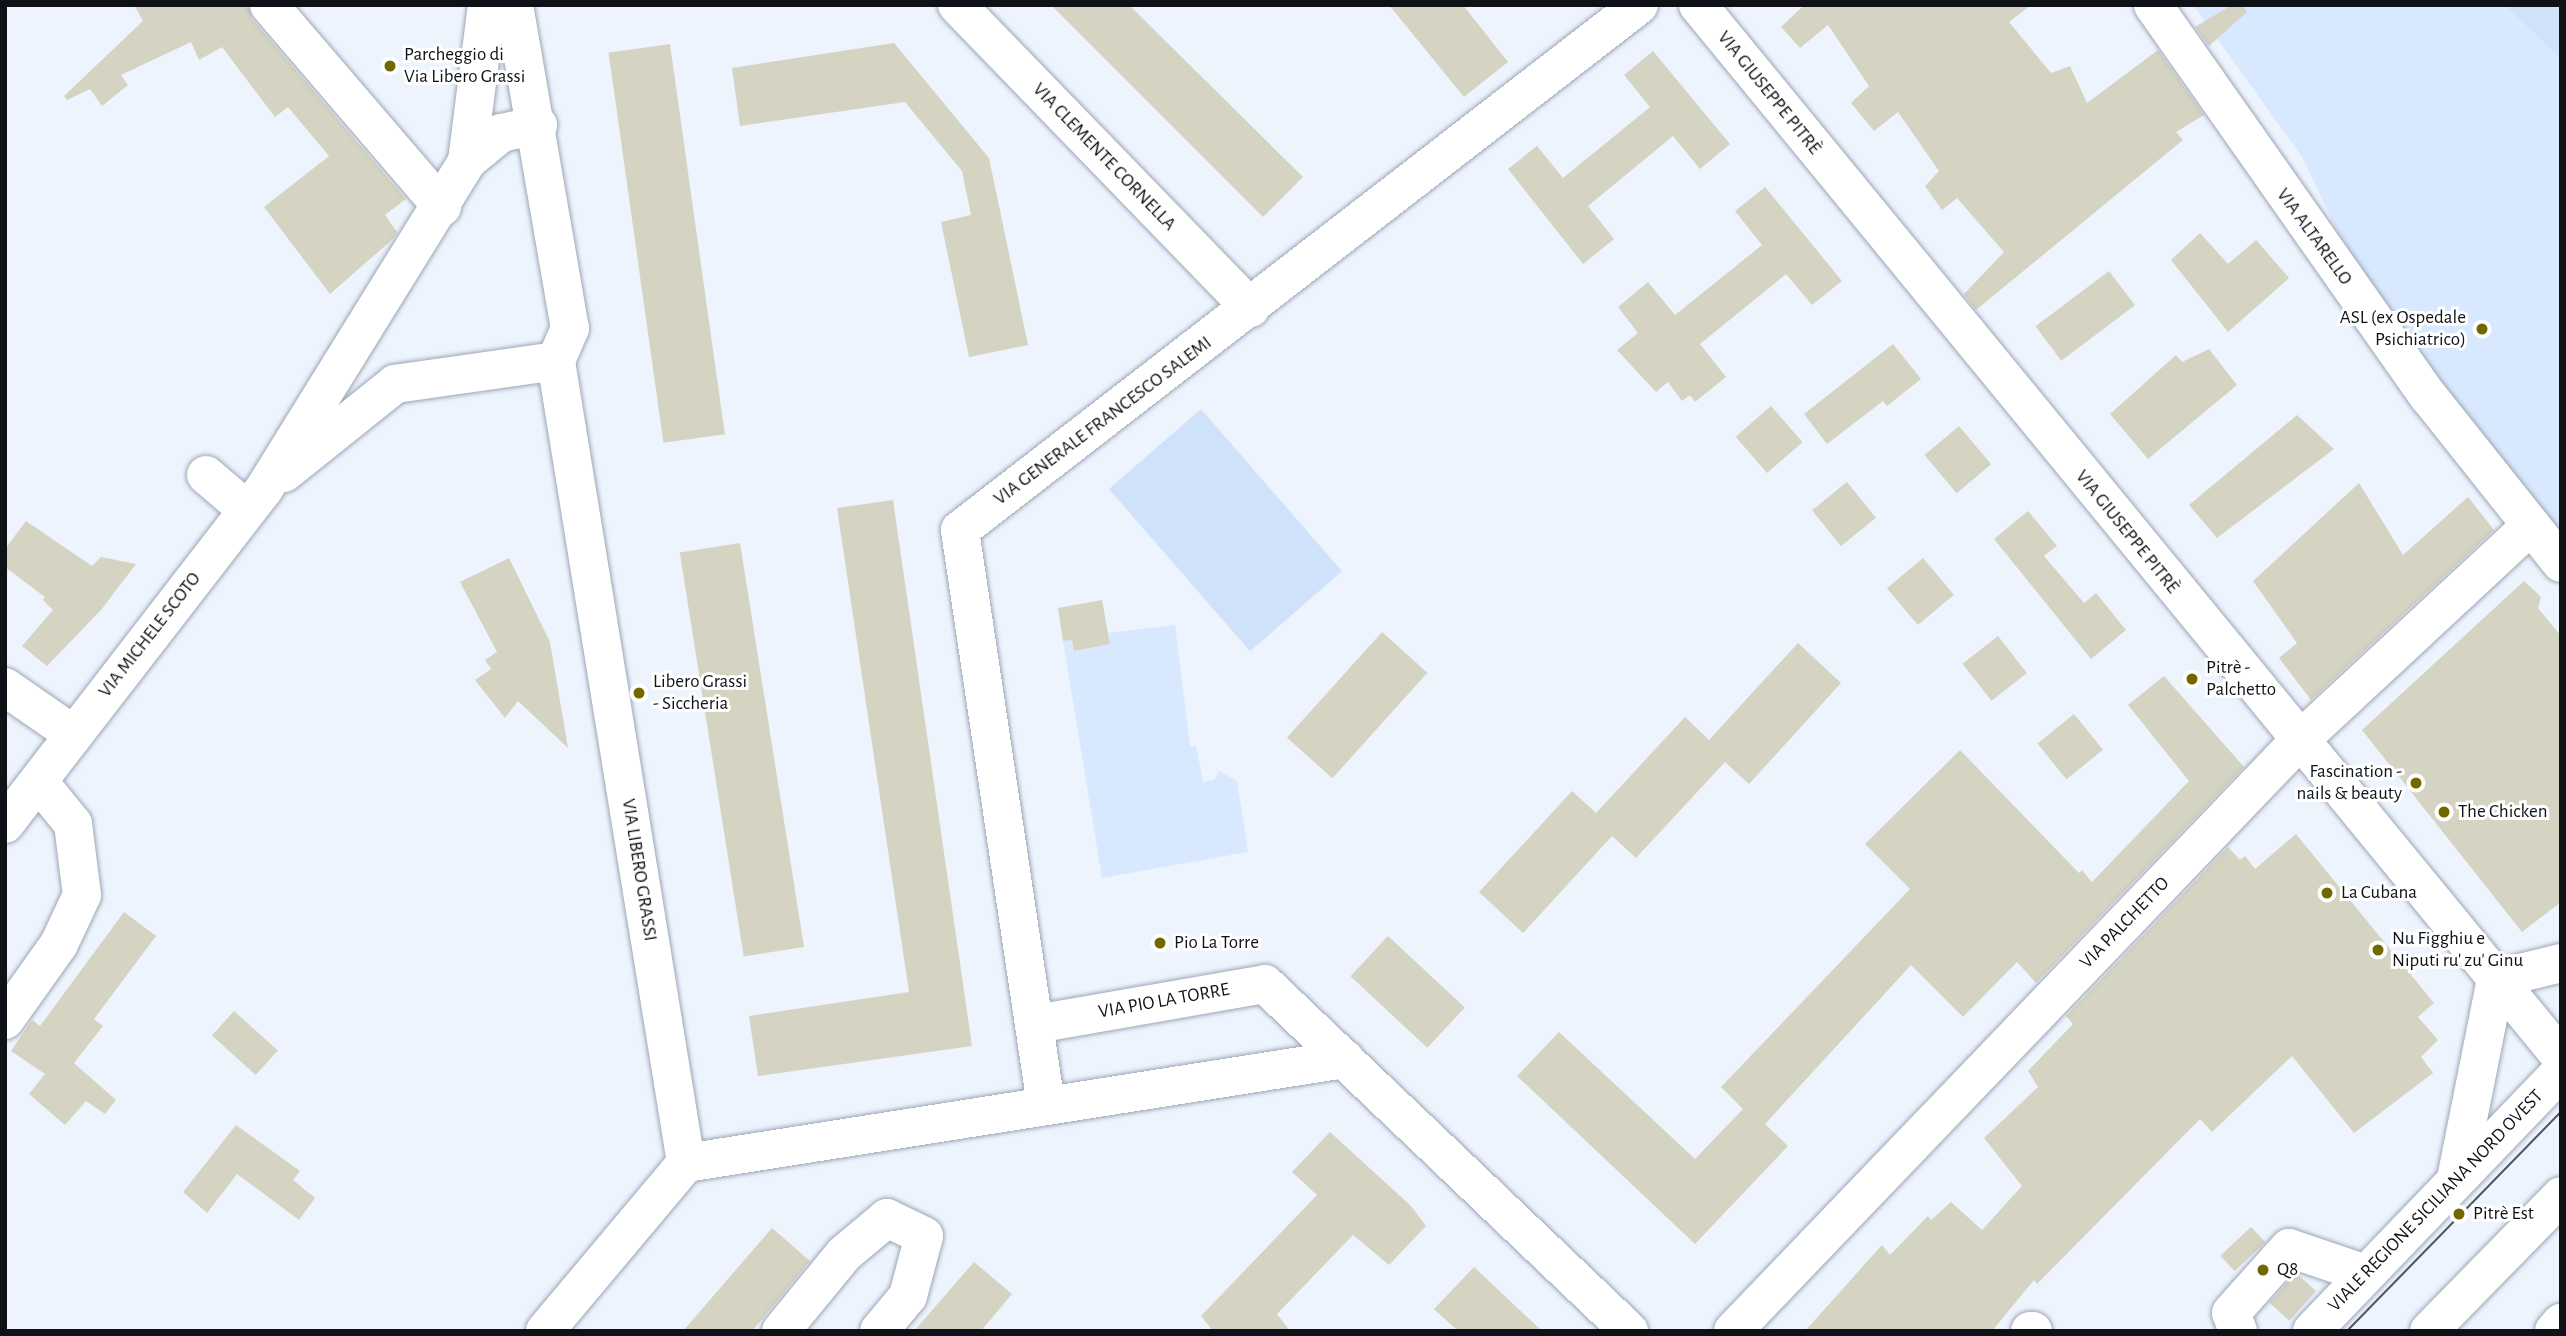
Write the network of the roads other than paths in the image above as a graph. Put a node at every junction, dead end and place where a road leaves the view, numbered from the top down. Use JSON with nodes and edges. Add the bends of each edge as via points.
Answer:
{"nodes":[{"id":1,"x":269,"y":5,"type":"edge"},
{"id":2,"x":487,"y":5,"type":"edge"},
{"id":3,"x":514,"y":5,"type":"edge"},
{"id":4,"x":957,"y":5,"type":"edge"},
{"id":5,"x":1639,"y":5,"type":"edge"},
{"id":6,"x":1698,"y":5,"type":"edge"},
{"id":7,"x":2153,"y":5,"type":"edge"},
{"id":8,"x":538,"y":125,"type":"junction"},
{"id":9,"x":467,"y":161,"type":"junction"},
{"id":10,"x":442,"y":207,"type":"junction"},
{"id":11,"x":1251,"y":308,"type":"junction"},
{"id":12,"x":352,"y":342,"type":"junction"},
{"id":13,"x":556,"y":361,"type":"junction"},
{"id":14,"x":394,"y":384,"type":"junction"},
{"id":15,"x":206,"y":475,"type":"dead end"},
{"id":16,"x":256,"y":499,"type":"junction"},
{"id":17,"x":2529,"y":527,"type":"junction"},
{"id":18,"x":2561,"y":563,"type":"edge"},
{"id":19,"x":5,"y":687,"type":"edge"},
{"id":20,"x":73,"y":734,"type":"junction"},
{"id":21,"x":2298,"y":742,"type":"junction"},
{"id":22,"x":38,"y":781,"type":"junction"},
{"id":23,"x":5,"y":824,"type":"edge"},
{"id":24,"x":2561,"y":963,"type":"edge"},
{"id":25,"x":2496,"y":979,"type":"junction"},
{"id":26,"x":5,"y":1020,"type":"edge"},
{"id":27,"x":1035,"y":1024,"type":"junction"},
{"id":28,"x":2561,"y":1057,"type":"edge"},
{"id":29,"x":1345,"y":1059,"type":"junction"},
{"id":30,"x":2561,"y":1071,"type":"edge"},
{"id":31,"x":1046,"y":1105,"type":"junction"},
{"id":32,"x":2545,"y":1107,"type":"edge"},
{"id":33,"x":686,"y":1163,"type":"junction"},
{"id":34,"x":2456,"y":1180,"type":"junction"},
{"id":35,"x":2561,"y":1196,"type":"edge"},
{"id":36,"x":2366,"y":1274,"type":"junction"},
{"id":37,"x":2561,"y":1324,"type":"edge"},
{"id":38,"x":545,"y":1331,"type":"edge"},
{"id":39,"x":781,"y":1331,"type":"edge"},
{"id":40,"x":879,"y":1331,"type":"edge"},
{"id":41,"x":1629,"y":1331,"type":"edge"},
{"id":42,"x":1733,"y":1331,"type":"edge"},
{"id":43,"x":2238,"y":1331,"type":"edge"},
{"id":44,"x":2312,"y":1331,"type":"edge"},
{"id":45,"x":2429,"y":1331,"type":"edge"},
{"id":46,"x":2554,"y":1331,"type":"edge"}],
"edges":[{"from":1,"to":10,"type":"street"},
{"from":2,"to":9,"type":"street"},
{"from":3,"to":8,"type":"street"},
{"from":4,"to":11,"type":"street","name":"VIA CLEMENTE CORNELLA"},
{"from":5,"to":11,"type":"street","name":"VIA GENERALE FRANCESCO SALEMI"},
{"from":6,"to":21,"type":"street","name":"VIA GIUSEPPE PITRÈ"},
{"from":7,"to":17,"type":"street","name":"VIA ALTARELLO","via":[[2413,375]]},
{"from":8,"to":9,"type":"street","via":[[501,133]]},
{"from":8,"to":13,"type":"street","via":[[570,328]]},
{"from":9,"to":10,"type":"street"},
{"from":10,"to":12,"type":"street"},
{"from":11,"to":27,"type":"street","name":"VIA GENERALE FRANCESCO SALEMI","via":[[960,530]]},
{"from":12,"to":14,"type":"street"},
{"from":12,"to":16,"type":"street"},
{"from":13,"to":14,"type":"street"},
{"from":13,"to":33,"type":"street","name":"VIA LIBERO GRASSI"},
{"from":14,"to":16,"type":"street"},
{"from":15,"to":16,"type":"street"},
{"from":16,"to":20,"type":"street","name":"VIA MICHELE SCOTO"},
{"from":17,"to":18,"type":"street","name":"VIA ALTARELLO"},
{"from":17,"to":21,"type":"street","name":"VIA PALCHETTO"},
{"from":19,"to":20,"type":"street"},
{"from":20,"to":22,"type":"street","name":"VIA MICHELE SCOTO"},
{"from":21,"to":25,"type":"street","name":"VIA GIUSEPPE PITRÈ"},
{"from":21,"to":42,"type":"street","name":"VIA PALCHETTO"},
{"from":22,"to":23,"type":"street","name":"VIA MICHELE SCOTO"},
{"from":22,"to":26,"type":"street","via":[[73,824],[82,895],[59,944]]},
{"from":24,"to":25,"type":"street"},
{"from":25,"to":28,"type":"street","name":"VIA GIUSEPPE PITRÈ"},
{"from":25,"to":34,"type":"street"},
{"from":27,"to":29,"type":"street","name":"VIA PIO LA TORRE","via":[[1265,984]]},
{"from":27,"to":31,"type":"street"},
{"from":29,"to":31,"type":"street"},
{"from":29,"to":41,"type":"street","name":"VIA PIO LA TORRE"},
{"from":30,"to":32,"type":"street","name":"VIALE REGIONE SICILIANA NORD OVEST"},
{"from":31,"to":33,"type":"street"},
{"from":32,"to":34,"type":"street","name":"VIALE REGIONE SICILIANA NORD OVEST"},
{"from":33,"to":38,"type":"street"},
{"from":34,"to":36,"type":"street","name":"VIALE REGIONE SICILIANA NORD OVEST"},
{"from":35,"to":45,"type":"street"},
{"from":36,"to":43,"type":"street","via":[[2289,1248],[2231,1313]]},
{"from":36,"to":44,"type":"street","name":"VIALE REGIONE SICILIANA NORD OVEST"},
{"from":37,"to":46,"type":"street"},
{"from":39,"to":40,"type":"street","via":[[844,1254],[887,1218],[924,1236],[908,1296]]}]}
